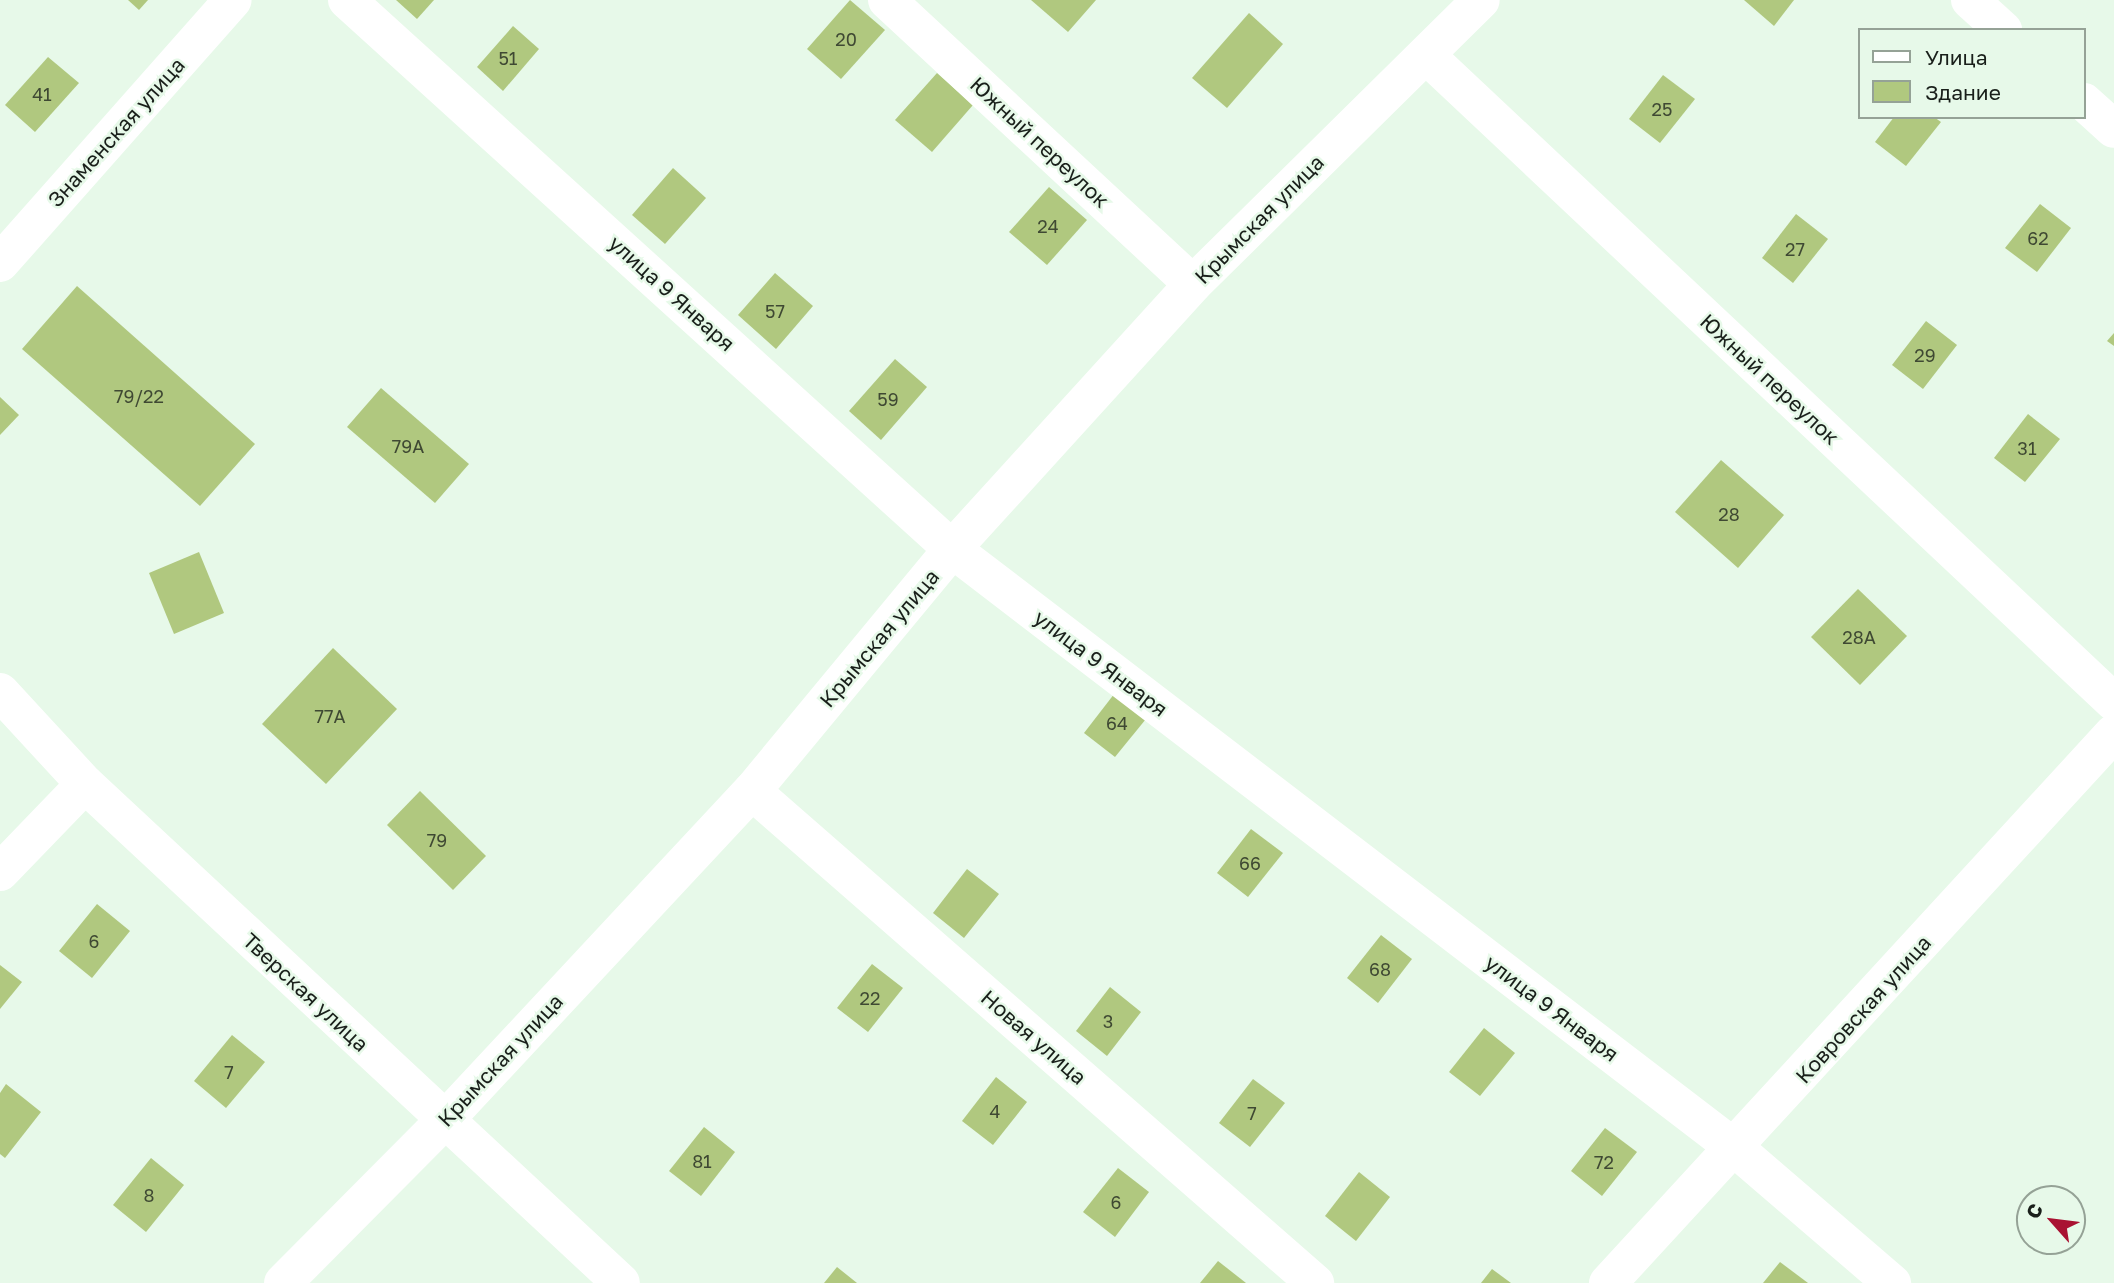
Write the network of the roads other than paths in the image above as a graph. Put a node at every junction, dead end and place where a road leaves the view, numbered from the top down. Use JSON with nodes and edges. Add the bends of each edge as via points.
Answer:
{"nodes":[{"id":1,"x":233,"y":0,"type":"edge"},
{"id":2,"x":347,"y":0,"type":"edge"},
{"id":3,"x":887,"y":0,"type":"edge"},
{"id":4,"x":1481,"y":0,"type":"edge"},
{"id":5,"x":1970,"y":0,"type":"edge"},
{"id":6,"x":2002,"y":28,"type":"edge"},
{"id":7,"x":1426,"y":55,"type":"junction"},
{"id":8,"x":2086,"y":104,"type":"edge"},
{"id":9,"x":2114,"y":129,"type":"edge"},
{"id":10,"x":0,"y":263,"type":"edge"},
{"id":11,"x":1193,"y":284,"type":"junction"},
{"id":12,"x":952,"y":550,"type":"junction"},
{"id":13,"x":0,"y":692,"type":"edge"},
{"id":14,"x":2114,"y":702,"type":"edge"},
{"id":15,"x":2114,"y":733,"type":"edge"},
{"id":16,"x":85,"y":783,"type":"junction"},
{"id":17,"x":752,"y":791,"type":"junction"},
{"id":18,"x":0,"y":872,"type":"edge"},
{"id":19,"x":443,"y":1122,"type":"junction"},
{"id":20,"x":1736,"y":1149,"type":"junction"},
{"id":21,"x":283,"y":1283,"type":"edge"},
{"id":22,"x":621,"y":1283,"type":"edge"},
{"id":23,"x":1315,"y":1283,"type":"edge"},
{"id":24,"x":1608,"y":1283,"type":"edge"},
{"id":25,"x":1892,"y":1283,"type":"edge"}],
"edges":[{"from":1,"to":10,"type":"street","name":"Знаменская улица"},
{"from":2,"to":12,"type":"street","name":"улица 9 Января"},
{"from":3,"to":11,"type":"street","name":"Южный переулок"},
{"from":4,"to":7,"type":"street","name":"Крымская улица"},
{"from":5,"to":6,"type":"street"},
{"from":7,"to":11,"type":"street","name":"Крымская улица"},
{"from":7,"to":14,"type":"street","name":"Южный переулок"},
{"from":8,"to":9,"type":"street"},
{"from":11,"to":12,"type":"street","name":"Крымская улица"},
{"from":12,"to":17,"type":"street","name":"Крымская улица"},
{"from":12,"to":20,"type":"street","name":"улица 9 Января"},
{"from":13,"to":16,"type":"street","name":"Тверская улица"},
{"from":15,"to":20,"type":"street","name":"Ковровская улица"},
{"from":16,"to":18,"type":"street"},
{"from":16,"to":19,"type":"street","name":"Тверская улица"},
{"from":17,"to":19,"type":"street","name":"Крымская улица"},
{"from":17,"to":23,"type":"street","name":"Новая улица"},
{"from":19,"to":21,"type":"street","name":"Крымская улица"},
{"from":19,"to":22,"type":"street","name":"Тверская улица"},
{"from":20,"to":24,"type":"street","name":"Ковровская улица"},
{"from":20,"to":25,"type":"street","name":"улица 9 Января"}]}
